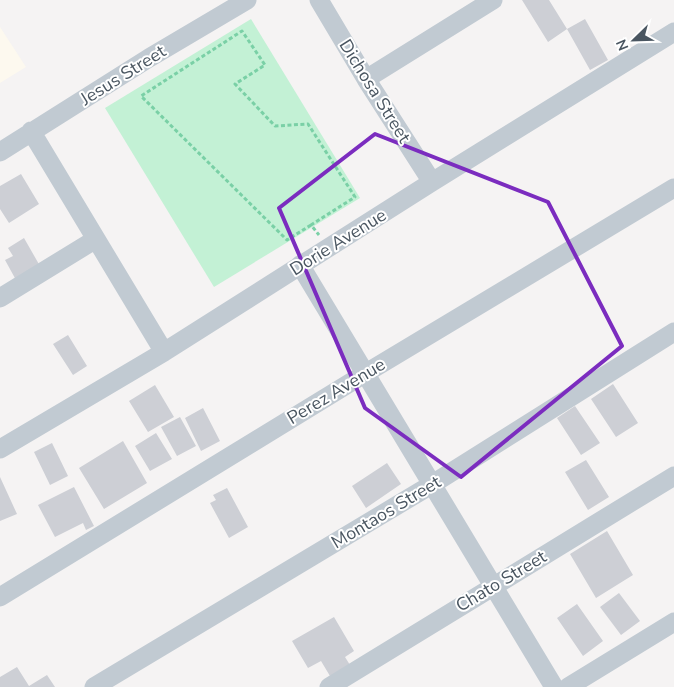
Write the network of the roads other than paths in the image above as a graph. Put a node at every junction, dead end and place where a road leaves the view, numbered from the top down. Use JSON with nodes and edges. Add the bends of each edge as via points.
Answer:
{"nodes":[{"id":1,"x":247,"y":0,"type":"edge"},
{"id":2,"x":319,"y":0,"type":"edge"},
{"id":3,"x":493,"y":0,"type":"edge"},
{"id":4,"x":674,"y":32,"type":"edge"},
{"id":5,"x":366,"y":80,"type":"junction"},
{"id":6,"x":32,"y":131,"type":"junction"},
{"id":7,"x":0,"y":152,"type":"edge"},
{"id":8,"x":432,"y":182,"type":"junction"},
{"id":9,"x":674,"y":188,"type":"edge"},
{"id":10,"x":96,"y":239,"type":"junction"},
{"id":11,"x":300,"y":265,"type":"junction"},
{"id":12,"x":0,"y":298,"type":"edge"},
{"id":13,"x":674,"y":332,"type":"edge"},
{"id":14,"x":164,"y":352,"type":"junction"},
{"id":15,"x":366,"y":373,"type":"junction"},
{"id":16,"x":0,"y":449,"type":"edge"},
{"id":17,"x":674,"y":476,"type":"edge"},
{"id":18,"x":431,"y":485,"type":"junction"},
{"id":19,"x":493,"y":586,"type":"junction"},
{"id":20,"x":0,"y":596,"type":"edge"},
{"id":21,"x":674,"y":622,"type":"edge"},
{"id":22,"x":94,"y":687,"type":"edge"},
{"id":23,"x":329,"y":687,"type":"edge"},
{"id":24,"x":554,"y":687,"type":"edge"},
{"id":25,"x":568,"y":687,"type":"edge"}],
"edges":[{"from":1,"to":6,"type":"street","name":"Jesus Street"},
{"from":2,"to":5,"type":"street","name":"Dichosa Street"},
{"from":3,"to":5,"type":"street"},
{"from":4,"to":8,"type":"street","name":"Dorie Avenue"},
{"from":5,"to":8,"type":"street","name":"Dichosa Street"},
{"from":6,"to":7,"type":"street","name":"Jesus Street"},
{"from":6,"to":10,"type":"street"},
{"from":8,"to":11,"type":"street","name":"Dorie Avenue"},
{"from":9,"to":15,"type":"street","name":"Perez Avenue"},
{"from":10,"to":12,"type":"street"},
{"from":10,"to":14,"type":"street"},
{"from":11,"to":14,"type":"street","name":"Dorie Avenue"},
{"from":11,"to":15,"type":"street"},
{"from":13,"to":18,"type":"street","name":"Montaos Street"},
{"from":14,"to":16,"type":"street","name":"Dorie Avenue"},
{"from":15,"to":18,"type":"street"},
{"from":15,"to":20,"type":"street","name":"Perez Avenue"},
{"from":17,"to":19,"type":"street","name":"Chato Street"},
{"from":18,"to":19,"type":"street"},
{"from":18,"to":22,"type":"street","name":"Montaos Street"},
{"from":19,"to":23,"type":"street","name":"Chato Street"},
{"from":19,"to":24,"type":"street"},
{"from":21,"to":25,"type":"street"}]}
